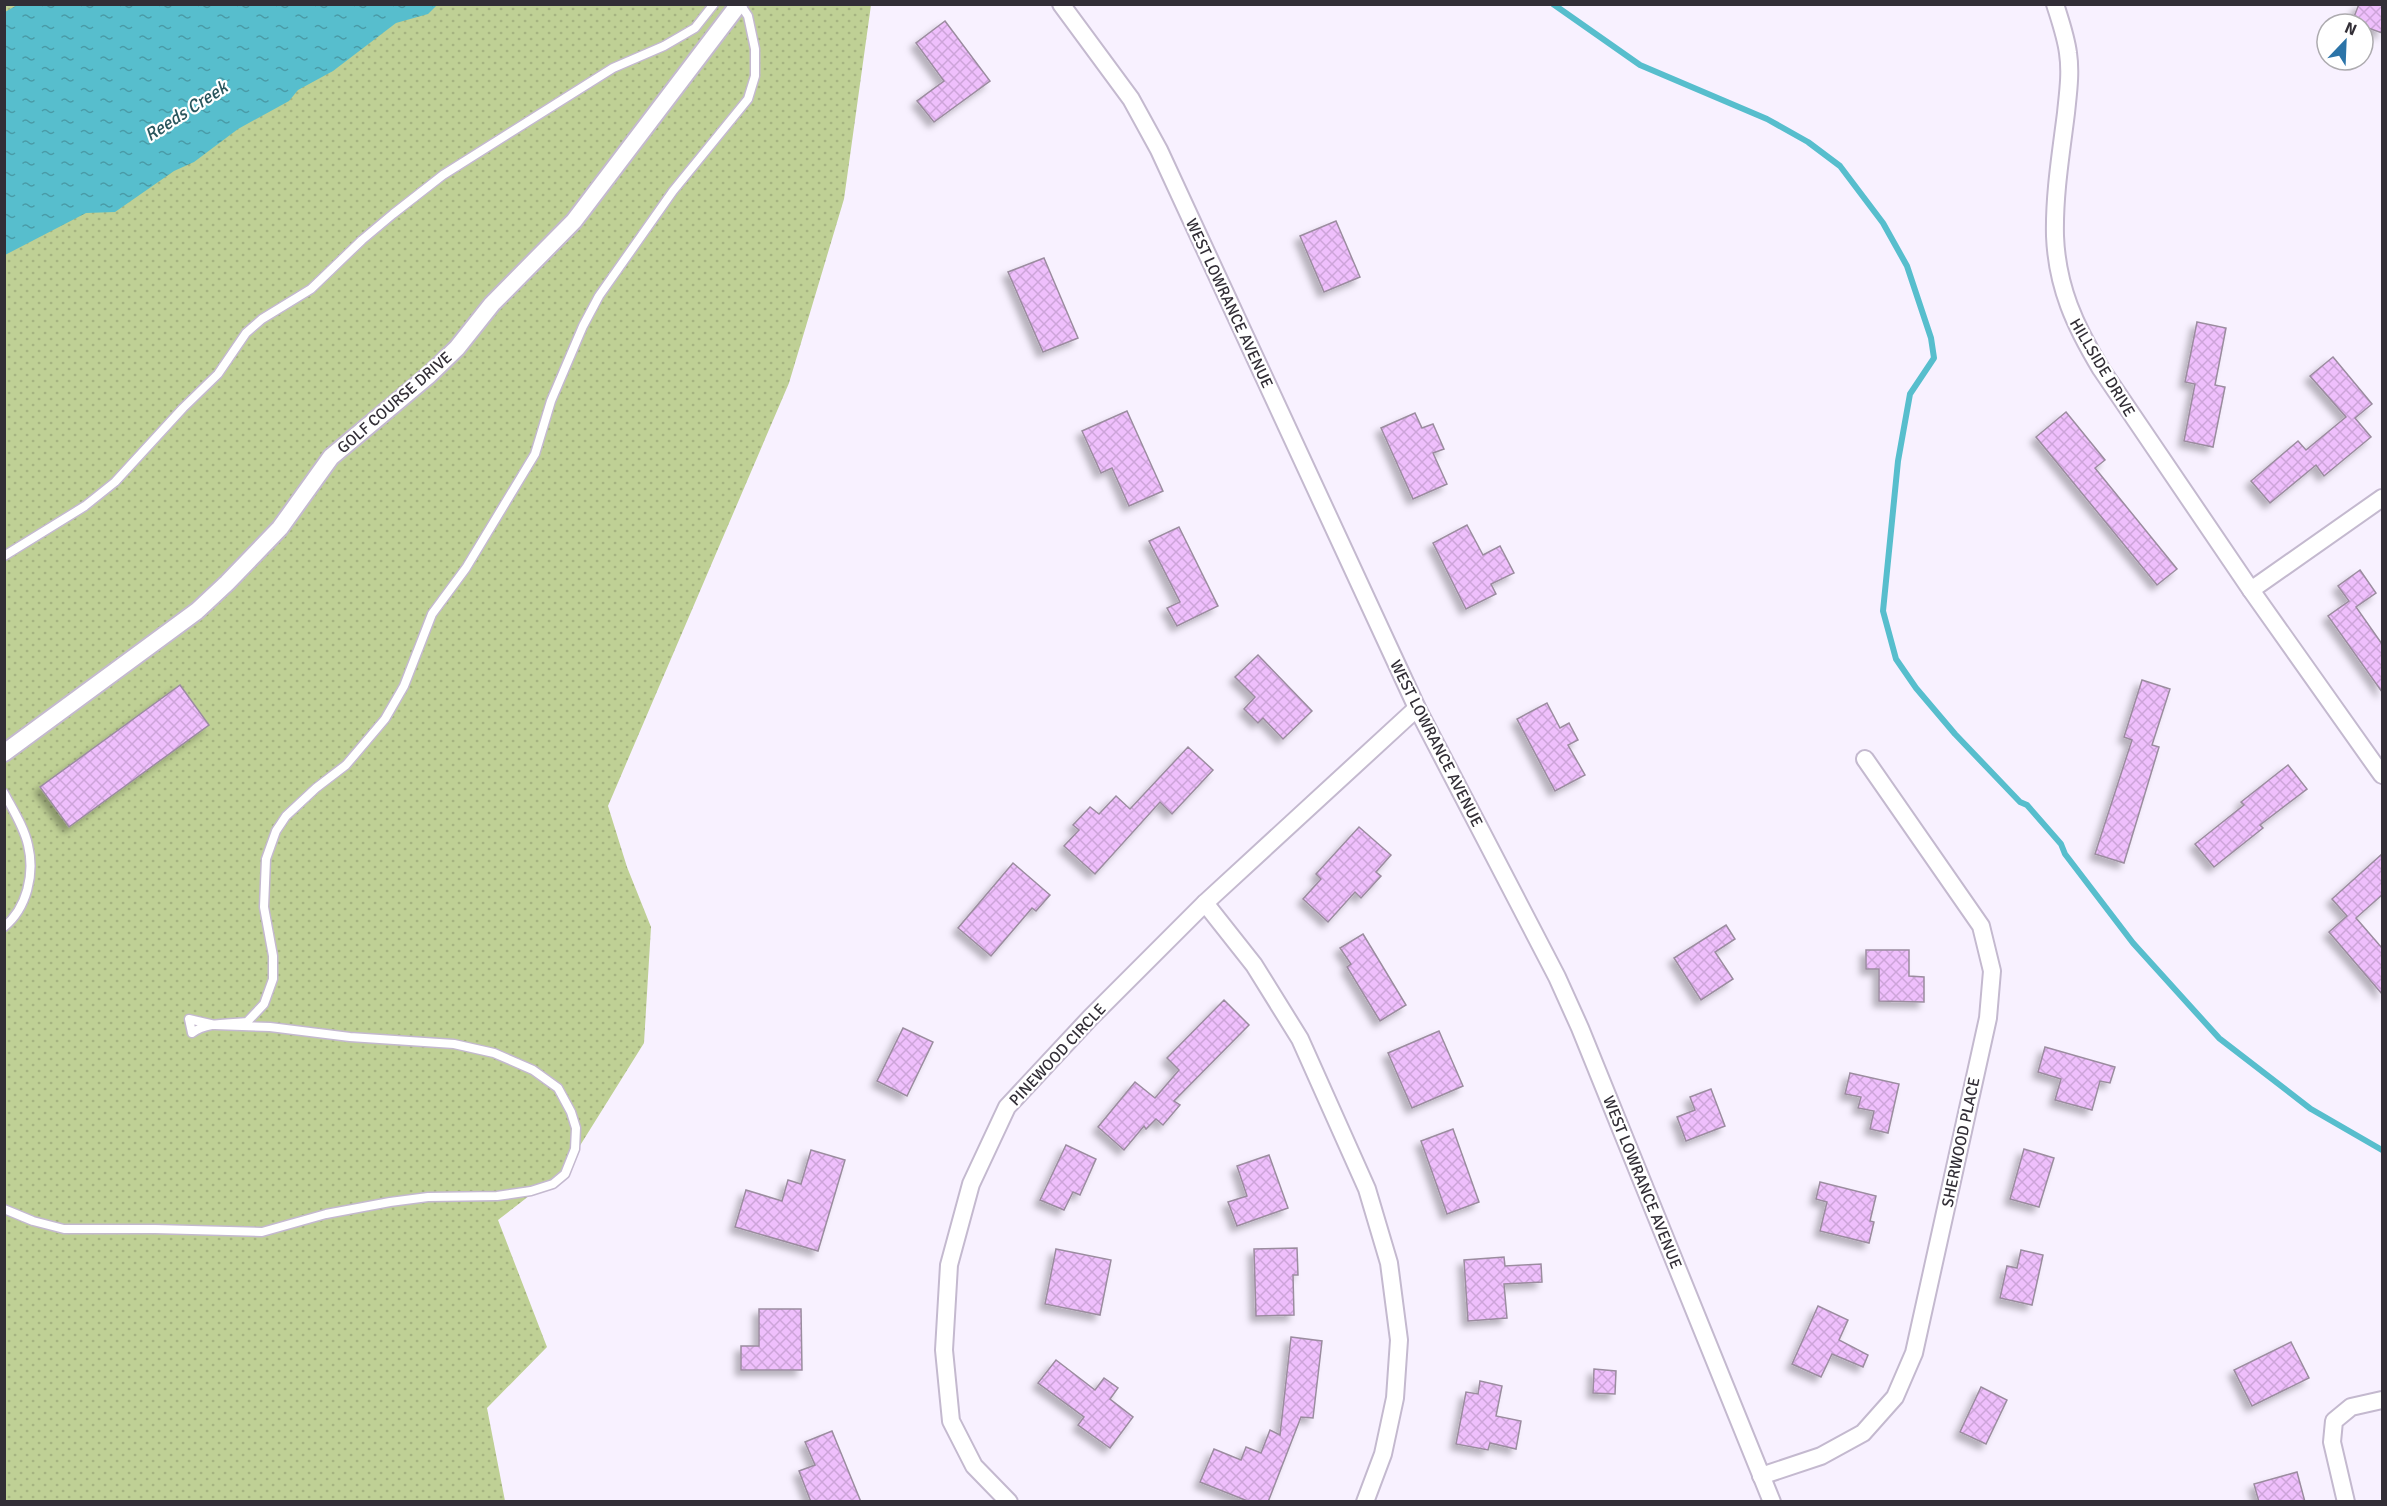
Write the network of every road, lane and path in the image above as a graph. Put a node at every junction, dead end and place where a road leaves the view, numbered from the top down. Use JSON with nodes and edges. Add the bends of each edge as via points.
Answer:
{"nodes":[{"id":1,"x":714,"y":4,"type":"edge"},
{"id":2,"x":1061,"y":4,"type":"edge"},
{"id":3,"x":2055,"y":4,"type":"edge"},
{"id":4,"x":739,"y":5,"type":"edge"},
{"id":5,"x":2382,"y":498,"type":"edge"},
{"id":6,"x":4,"y":556,"type":"edge"},
{"id":7,"x":2251,"y":590,"type":"junction"},
{"id":8,"x":1418,"y":708,"type":"junction"},
{"id":9,"x":4,"y":753,"type":"edge"},
{"id":10,"x":1865,"y":759,"type":"dead end"},
{"id":11,"x":2382,"y":775,"type":"edge"},
{"id":12,"x":4,"y":793,"type":"edge"},
{"id":13,"x":1205,"y":903,"type":"junction"},
{"id":14,"x":4,"y":927,"type":"edge"},
{"id":15,"x":4,"y":1209,"type":"edge"},
{"id":16,"x":2382,"y":1400,"type":"edge"},
{"id":17,"x":1761,"y":1476,"type":"junction"},
{"id":18,"x":1009,"y":1502,"type":"edge"},
{"id":19,"x":1365,"y":1502,"type":"edge"},
{"id":20,"x":1772,"y":1502,"type":"edge"},
{"id":21,"x":2346,"y":1502,"type":"edge"}],
"edges":[{"from":1,"to":6,"type":"lane","via":[[695,27],[664,46],[613,68],[444,176],[393,214],[311,289],[246,333],[218,374],[115,482],[85,506]]},
{"from":2,"to":8,"type":"street","name":"WEST LOWRANCE AVENUE","via":[[1131,99],[1159,150]]},
{"from":3,"to":7,"type":"street","name":"HILLSIDE DRIVE","via":[[2068,54],[2069,83],[2055,237],[2067,305],[2101,369]]},
{"from":4,"to":9,"type":"street","name":"GOLF COURSE DRIVE","via":[[574,221],[492,304],[457,348],[331,457],[279,528],[227,583],[197,611]]},
{"from":4,"to":15,"type":"lane","via":[[748,16],[755,49],[755,76],[748,99],[673,191],[599,296],[551,401],[535,454],[432,614],[404,686],[385,719],[346,765],[286,816],[276,831],[266,859],[264,907],[273,979],[264,1004],[247,1022],[215,1025],[454,1044],[494,1053],[533,1070],[558,1088],[576,1128],[575,1149],[565,1174],[553,1184],[531,1191],[390,1202],[262,1232],[64,1229]]},
{"from":5,"to":7,"type":"street"},
{"from":7,"to":11,"type":"street","name":"HILLSIDE DRIVE"},
{"from":8,"to":13,"type":"street","name":"PINEWOOD CIRCLE"},
{"from":8,"to":17,"type":"street","name":"WEST LOWRANCE AVENUE","via":[[1580,1028]]},
{"from":10,"to":17,"type":"street","name":"SHERWOOD PLACE","via":[[1981,926],[1992,971],[1988,1018],[1914,1353],[1895,1398],[1863,1433],[1821,1456]]},
{"from":12,"to":14,"type":"lane","via":[[28,846],[30,883],[16,917]]},
{"from":13,"to":18,"type":"street","name":"PINEWOOD CIRCLE","via":[[1007,1107],[971,1184],[950,1265],[944,1350],[951,1421],[974,1466]]},
{"from":13,"to":19,"type":"street","via":[[1254,964],[1300,1039],[1367,1189],[1389,1263],[1399,1340],[1395,1398],[1383,1454]]},
{"from":16,"to":21,"type":"street","via":[[2351,1407],[2334,1421],[2332,1442]]},
{"from":17,"to":20,"type":"street","name":"WEST LOWRANCE AVENUE"}]}
